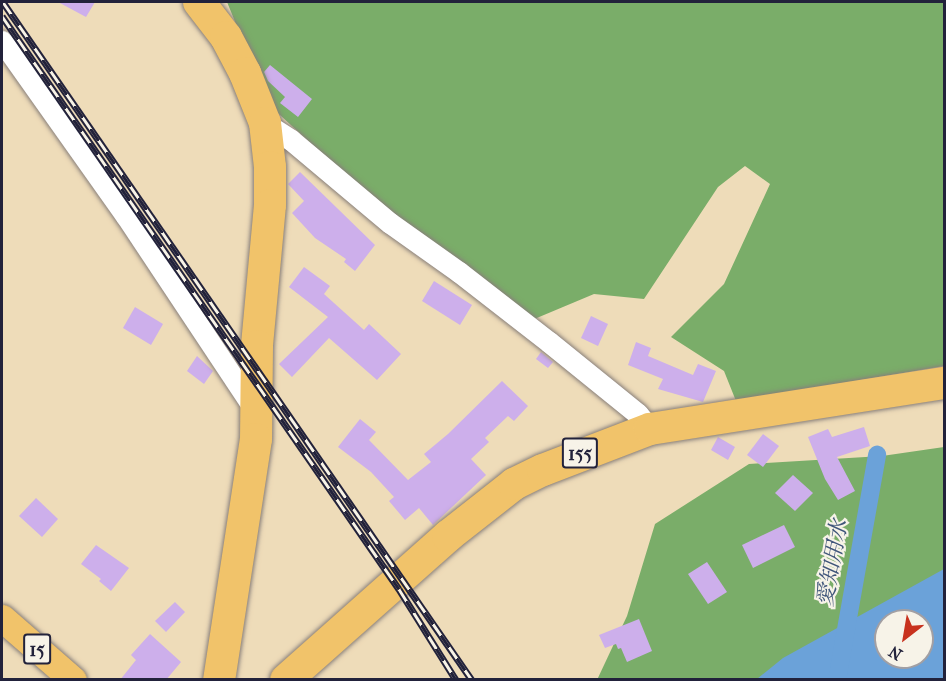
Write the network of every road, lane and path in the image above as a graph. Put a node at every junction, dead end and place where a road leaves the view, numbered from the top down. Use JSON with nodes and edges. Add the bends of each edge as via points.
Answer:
{"nodes":[{"id":1,"x":199,"y":2,"type":"edge"},
{"id":2,"x":2,"y":41,"type":"edge"},
{"id":3,"x":265,"y":123,"type":"junction"},
{"id":4,"x":945,"y":383,"type":"edge"},
{"id":5,"x":256,"y":412,"type":"junction"},
{"id":6,"x":650,"y":429,"type":"junction"},
{"id":7,"x":2,"y":618,"type":"edge"},
{"id":8,"x":73,"y":680,"type":"edge"},
{"id":9,"x":219,"y":680,"type":"edge"},
{"id":10,"x":286,"y":680,"type":"edge"}],
"edges":[{"from":1,"to":3,"type":"highway","via":[[226,37]]},
{"from":2,"to":5,"type":"street","via":[[126,216]]},
{"from":3,"to":5,"type":"highway","via":[[270,205],[257,346]]},
{"from":3,"to":6,"type":"street","via":[[549,342],[638,414]]},
{"from":4,"to":6,"type":"highway","number":"155"},
{"from":5,"to":9,"type":"highway"},
{"from":6,"to":10,"type":"highway","number":"155","via":[[578,454],[514,484],[448,536]]},
{"from":7,"to":8,"type":"main road","number":"15"}]}
